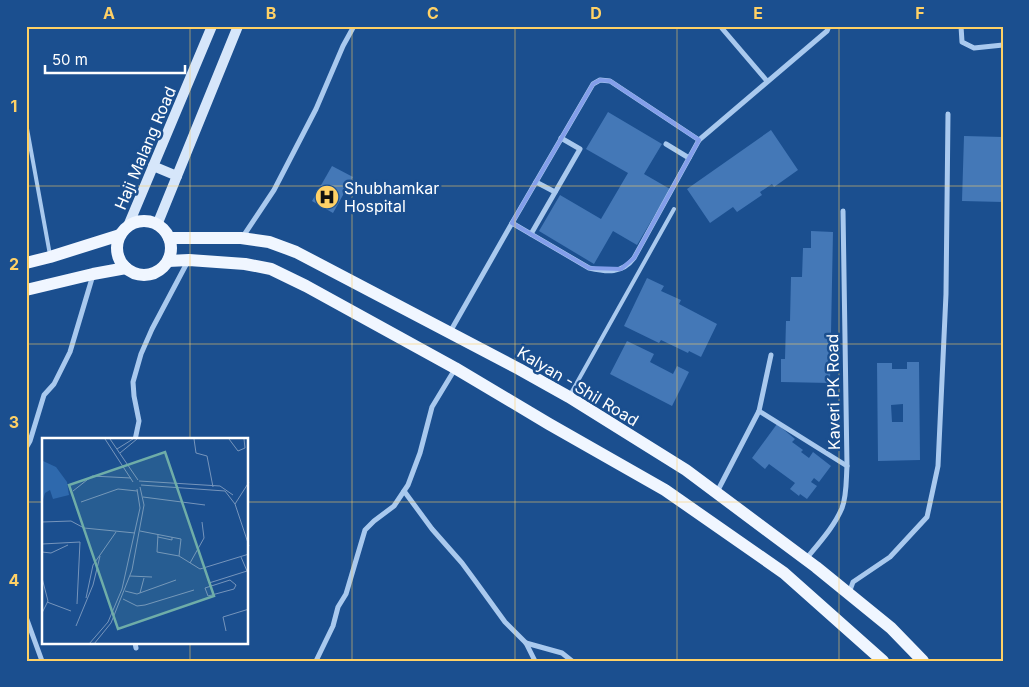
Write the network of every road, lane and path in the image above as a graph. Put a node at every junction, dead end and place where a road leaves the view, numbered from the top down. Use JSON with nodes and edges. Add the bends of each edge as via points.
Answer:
{"nodes":[{"id":1,"x":212,"y":26,"type":"edge"},
{"id":2,"x":238,"y":26,"type":"edge"},
{"id":3,"x":354,"y":26,"type":"edge"},
{"id":4,"x":720,"y":26,"type":"edge"},
{"id":5,"x":830,"y":26,"type":"edge"},
{"id":6,"x":961,"y":26,"type":"edge"},
{"id":7,"x":1003,"y":45,"type":"edge"},
{"id":8,"x":767,"y":81,"type":"junction"},
{"id":9,"x":948,"y":114,"type":"dead end"},
{"id":10,"x":26,"y":122,"type":"edge"},
{"id":11,"x":561,"y":138,"type":"junction"},
{"id":12,"x":699,"y":140,"type":"junction"},
{"id":13,"x":666,"y":144,"type":"dead end"},
{"id":14,"x":689,"y":158,"type":"junction"},
{"id":15,"x":153,"y":166,"type":"junction"},
{"id":16,"x":177,"y":176,"type":"junction"},
{"id":17,"x":536,"y":182,"type":"junction"},
{"id":18,"x":556,"y":192,"type":"junction"},
{"id":19,"x":674,"y":209,"type":"dead end"},
{"id":20,"x":843,"y":211,"type":"dead end"},
{"id":21,"x":512,"y":223,"type":"junction"},
{"id":22,"x":156,"y":225,"type":"junction"},
{"id":23,"x":124,"y":231,"type":"junction"},
{"id":24,"x":531,"y":234,"type":"junction"},
{"id":25,"x":169,"y":238,"type":"junction"},
{"id":26,"x":242,"y":238,"type":"junction"},
{"id":27,"x":50,"y":257,"type":"junction"},
{"id":28,"x":188,"y":260,"type":"junction"},
{"id":29,"x":168,"y":261,"type":"junction"},
{"id":30,"x":26,"y":263,"type":"edge"},
{"id":31,"x":126,"y":268,"type":"junction"},
{"id":32,"x":93,"y":274,"type":"junction"},
{"id":33,"x":26,"y":290,"type":"edge"},
{"id":34,"x":450,"y":333,"type":"junction"},
{"id":35,"x":771,"y":355,"type":"dead end"},
{"id":36,"x":455,"y":368,"type":"junction"},
{"id":37,"x":569,"y":397,"type":"junction"},
{"id":38,"x":760,"y":411,"type":"junction"},
{"id":39,"x":135,"y":438,"type":"edge"},
{"id":40,"x":26,"y":448,"type":"edge"},
{"id":41,"x":847,"y":466,"type":"junction"},
{"id":42,"x":404,"y":491,"type":"junction"},
{"id":43,"x":717,"y":493,"type":"junction"},
{"id":44,"x":806,"y":560,"type":"junction"},
{"id":45,"x":848,"y":594,"type":"junction"},
{"id":46,"x":26,"y":617,"type":"edge"},
{"id":47,"x":526,"y":643,"type":"junction"},
{"id":48,"x":42,"y":661,"type":"edge"},
{"id":49,"x":316,"y":661,"type":"edge"},
{"id":50,"x":535,"y":661,"type":"edge"},
{"id":51,"x":572,"y":661,"type":"edge"},
{"id":52,"x":883,"y":661,"type":"edge"},
{"id":53,"x":923,"y":661,"type":"edge"}],
"edges":[{"from":1,"to":15,"type":"main road","name":"Haji Malang Road"},
{"from":2,"to":16,"type":"main road"},
{"from":3,"to":26,"type":"street","via":[[274,190]]},
{"from":4,"to":8,"type":"street"},
{"from":5,"to":8,"type":"street"},
{"from":6,"to":7,"type":"street","via":[[962,42],[974,48]]},
{"from":8,"to":12,"type":"street"},
{"from":9,"to":45,"type":"street","via":[[946,294],[938,466],[927,517],[890,557],[853,582]]},
{"from":10,"to":27,"type":"lane"},
{"from":11,"to":12,"type":"street","via":[[593,84],[600,80],[610,81]]},
{"from":11,"to":17,"type":"street"},
{"from":11,"to":18,"type":"street","via":[[580,149]]},
{"from":12,"to":14,"type":"street"},
{"from":13,"to":14,"type":"street"},
{"from":14,"to":24,"type":"street","via":[[634,258],[621,268],[601,271],[589,268]]},
{"from":15,"to":16,"type":"main road"},
{"from":15,"to":23,"type":"main road","name":"Haji Malang Road"},
{"from":16,"to":22,"type":"main road"},
{"from":17,"to":18,"type":"street"},
{"from":17,"to":21,"type":"street"},
{"from":18,"to":24,"type":"street"},
{"from":19,"to":37,"type":"lane"},
{"from":20,"to":41,"type":"street","name":"Kaveri PK Road"},
{"from":21,"to":24,"type":"street"},
{"from":21,"to":34,"type":"street"},
{"from":22,"to":23,"type":"main road","via":[[139,222]]},
{"from":22,"to":25,"type":"main road"},
{"from":23,"to":27,"type":"main road"},
{"from":23,"to":31,"type":"main road","via":[[117,247],[119,259]]},
{"from":25,"to":26,"type":"main road","name":"Kalyan - Shil Road"},
{"from":25,"to":29,"type":"main road"},
{"from":26,"to":34,"type":"main road","name":"Kalyan - Shil Road","via":[[269,242],[296,252]]},
{"from":27,"to":30,"type":"main road"},
{"from":28,"to":29,"type":"main road"},
{"from":28,"to":36,"type":"main road","via":[[271,269]]},
{"from":28,"to":39,"type":"street","via":[[141,354],[134,382],[139,421]]},
{"from":29,"to":31,"type":"main road","via":[[160,270],[148,275],[136,274]]},
{"from":31,"to":32,"type":"main road"},
{"from":32,"to":33,"type":"main road"},
{"from":32,"to":40,"type":"street","via":[[70,352],[54,384],[44,395]]},
{"from":34,"to":37,"type":"main road","name":"Kalyan - Shil Road"},
{"from":35,"to":38,"type":"street"},
{"from":36,"to":42,"type":"street","via":[[432,407],[420,453]]},
{"from":36,"to":52,"type":"main road","via":[[665,490],[784,573]]},
{"from":37,"to":43,"type":"main road","name":"Kalyan - Shil Road"},
{"from":38,"to":41,"type":"street"},
{"from":38,"to":43,"type":"street"},
{"from":41,"to":44,"type":"street","name":"Kaveri PK Road","via":[[846,492],[836,521]]},
{"from":42,"to":47,"type":"street","via":[[505,622]]},
{"from":42,"to":49,"type":"street","via":[[394,506],[364,530],[346,594]]},
{"from":43,"to":44,"type":"main road","name":"Kalyan - Shil Road"},
{"from":44,"to":45,"type":"main road","name":"Kalyan - Shil Road"},
{"from":45,"to":53,"type":"main road","name":"Kalyan - Shil Road","via":[[891,628]]},
{"from":46,"to":48,"type":"street"},
{"from":47,"to":50,"type":"street"},
{"from":47,"to":51,"type":"street","via":[[562,653]]}]}
